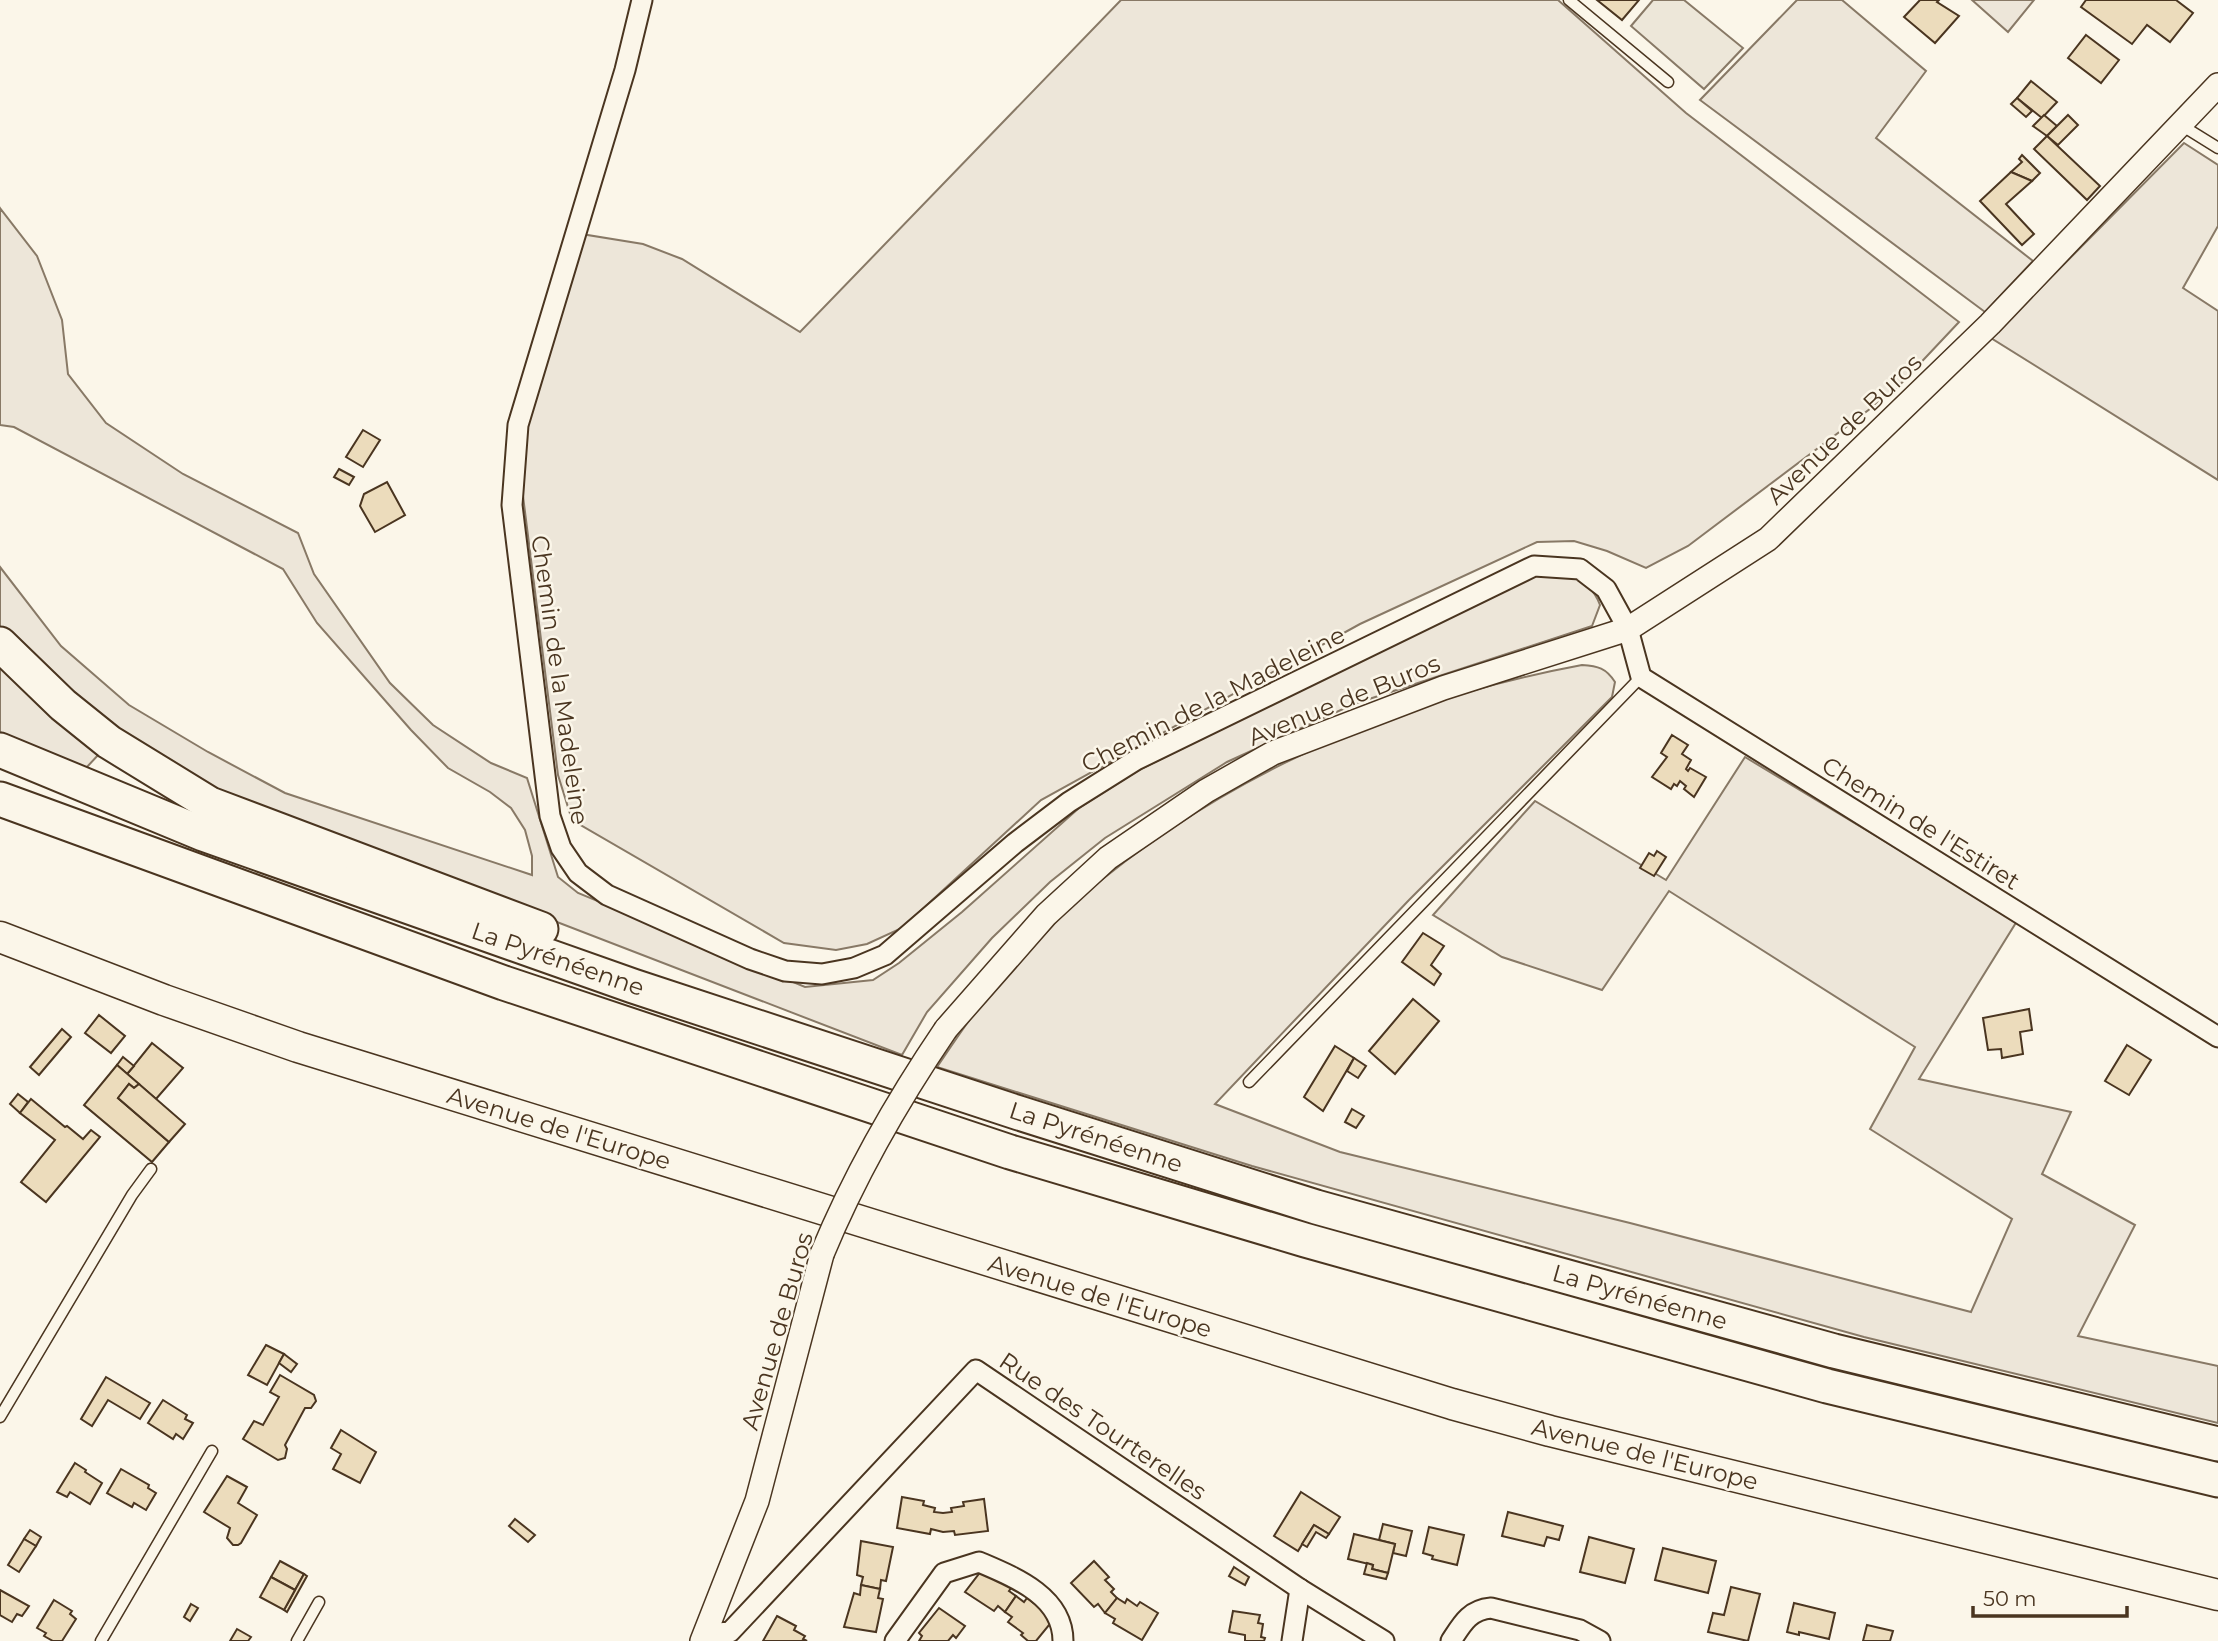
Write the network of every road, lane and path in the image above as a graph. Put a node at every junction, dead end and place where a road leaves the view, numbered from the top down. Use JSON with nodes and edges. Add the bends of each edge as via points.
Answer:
{"nodes":[{"id":1,"x":642,"y":0,"type":"edge"},
{"id":2,"x":1570,"y":0,"type":"edge"},
{"id":3,"x":1668,"y":82,"type":"dead end"},
{"id":4,"x":2218,"y":85,"type":"edge"},
{"id":5,"x":2180,"y":124,"type":"junction"},
{"id":6,"x":2218,"y":148,"type":"edge"},
{"id":7,"x":1629,"y":629,"type":"junction"},
{"id":8,"x":0,"y":643,"type":"edge"},
{"id":9,"x":1640,"y":677,"type":"junction"},
{"id":10,"x":0,"y":750,"type":"edge"},
{"id":11,"x":0,"y":799,"type":"edge"},
{"id":12,"x":0,"y":937,"type":"edge"},
{"id":13,"x":633,"y":986,"type":"junction"},
{"id":14,"x":2218,"y":1037,"type":"edge"},
{"id":15,"x":1249,"y":1082,"type":"dead end"},
{"id":16,"x":151,"y":1168,"type":"dead end"},
{"id":17,"x":0,"y":1417,"type":"edge"},
{"id":18,"x":2218,"y":1444,"type":"edge"},
{"id":19,"x":212,"y":1451,"type":"dead end"},
{"id":20,"x":2218,"y":1480,"type":"edge"},
{"id":21,"x":1300,"y":1589,"type":"junction"},
{"id":22,"x":2218,"y":1595,"type":"edge"},
{"id":23,"x":319,"y":1602,"type":"dead end"},
{"id":24,"x":704,"y":1637,"type":"edge"},
{"id":25,"x":101,"y":1641,"type":"edge"},
{"id":26,"x":297,"y":1641,"type":"edge"},
{"id":27,"x":895,"y":1641,"type":"edge"},
{"id":28,"x":1063,"y":1641,"type":"edge"},
{"id":29,"x":1292,"y":1641,"type":"edge"},
{"id":30,"x":1384,"y":1641,"type":"edge"},
{"id":31,"x":1451,"y":1641,"type":"edge"},
{"id":32,"x":1600,"y":1641,"type":"edge"}],
"edges":[{"from":1,"to":7,"type":"street","name":"Chemin de la Madeleine","via":[[518,425],[512,505],[550,816],[561,848],[578,873],[607,895],[785,971],[822,974],[854,968],[885,955],[1015,842],[1136,761],[1534,566],[1580,569],[1606,589]]},
{"from":2,"to":3,"type":"lane"},
{"from":4,"to":5,"type":"street","name":"Avenue de Buros"},
{"from":5,"to":6,"type":"lane"},
{"from":5,"to":7,"type":"street","name":"Avenue de Buros","via":[[1990,324],[1768,539]]},
{"from":7,"to":9,"type":"street"},
{"from":7,"to":24,"type":"street","name":"Avenue de Buros","bridge":true,"via":[[1443,688],[1286,748],[1206,791],[1108,858],[1046,915],[946,1028],[909,1083],[846,1196],[822,1254],[757,1501]]},
{"from":8,"to":13,"type":"highway","via":[[63,705],[109,742],[210,804],[605,954]]},
{"from":9,"to":14,"type":"street","name":"Chemin de l'Estiret"},
{"from":9,"to":15,"type":"lane"},
{"from":10,"to":13,"type":"highway","name":"La Pyrénéenne","via":[[203,834]]},
{"from":11,"to":20,"type":"highway","name":"La Pyrénéenne","via":[[505,982],[1010,1152],[1827,1386]]},
{"from":12,"to":22,"type":"main road","name":"Avenue de l'Europe","via":[[298,1047],[1349,1374],[1550,1431]]},
{"from":13,"to":18,"type":"highway","name":"La Pyrénéenne","via":[[1316,1207],[1834,1351]]},
{"from":16,"to":17,"type":"lane"},
{"from":19,"to":25,"type":"lane"},
{"from":21,"to":24,"type":"street","name":"Rue des Tourterelles","via":[[976,1370],[730,1632]]},
{"from":21,"to":29,"type":"street"},
{"from":21,"to":30,"type":"street","name":"Rue des Tourterelles"},
{"from":23,"to":26,"type":"lane"},
{"from":27,"to":28,"type":"street","via":[[944,1573],[979,1562],[1041,1593],[1063,1628]]},
{"from":31,"to":32,"type":"street","via":[[1464,1619],[1492,1608],[1580,1630]]}]}
